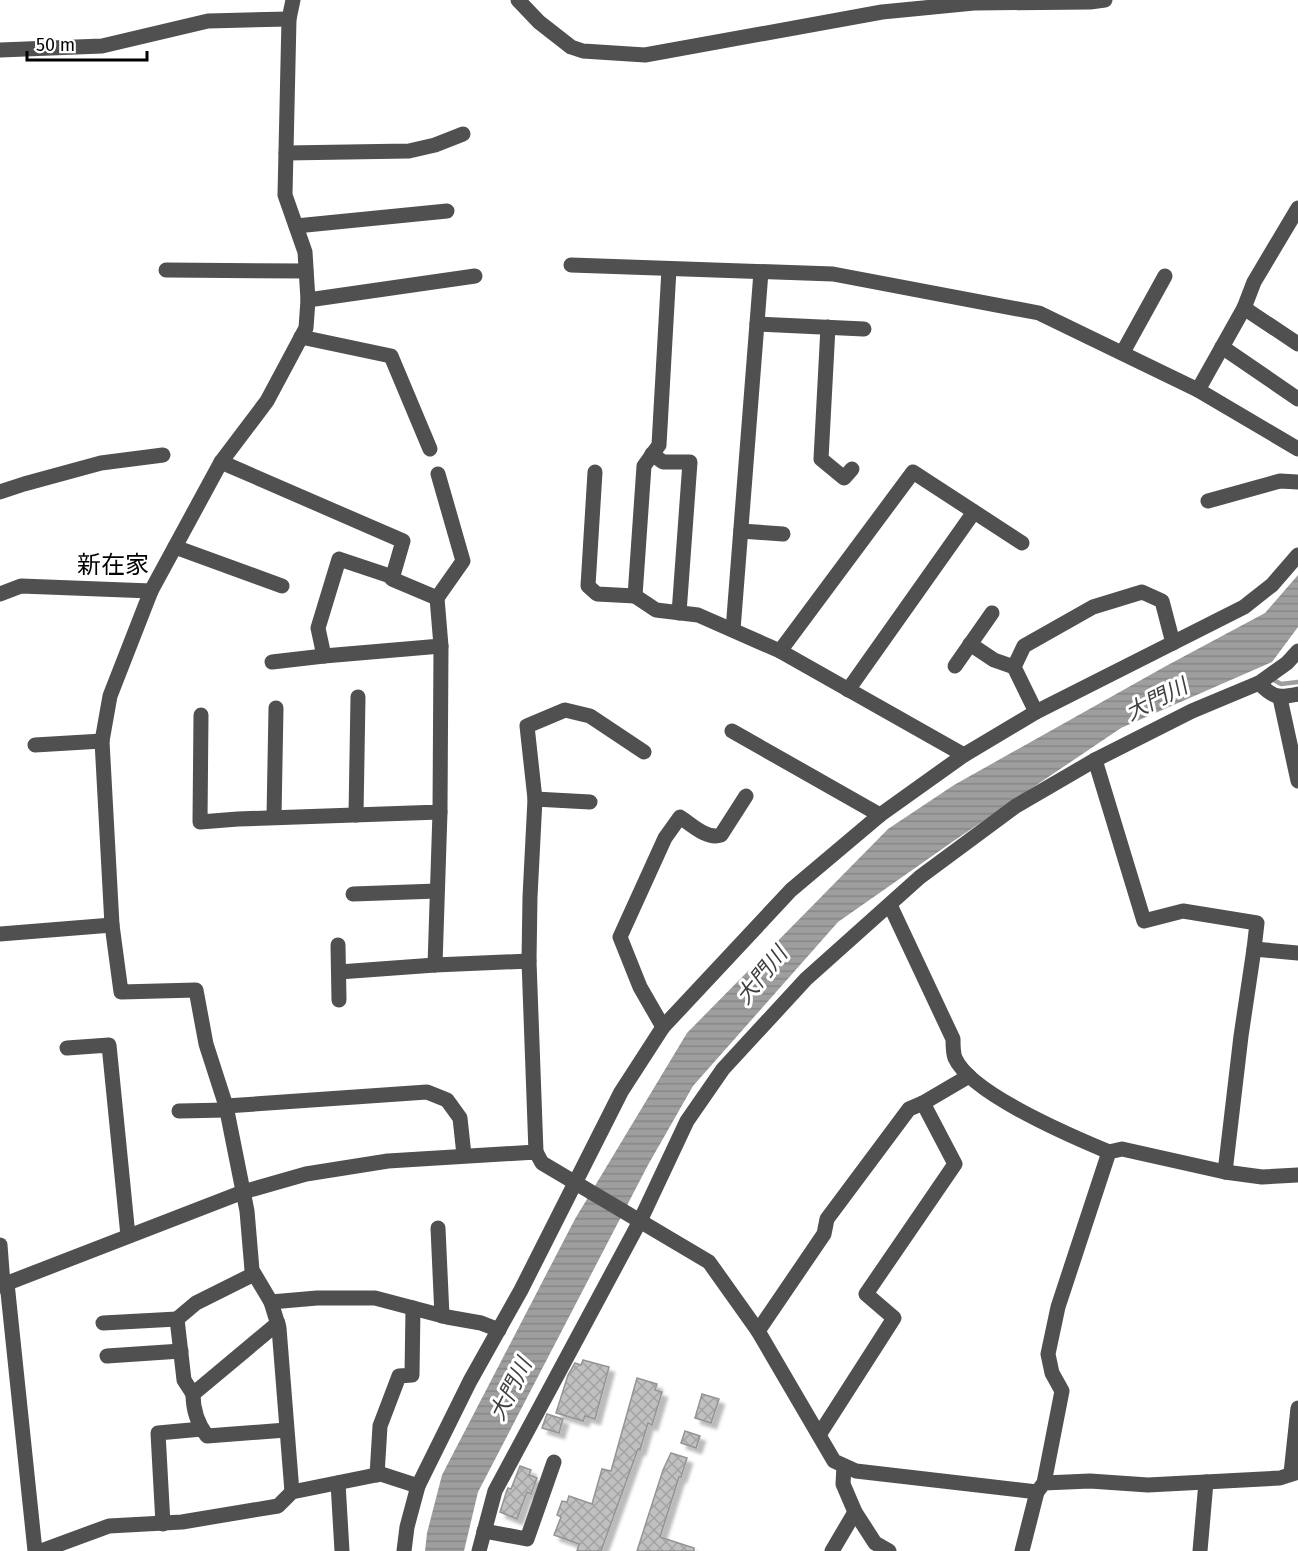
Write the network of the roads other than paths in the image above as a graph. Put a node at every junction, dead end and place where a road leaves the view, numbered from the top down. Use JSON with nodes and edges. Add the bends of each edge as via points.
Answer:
{"nodes":[{"id":1,"x":293,"y":0,"type":"edge"},
{"id":2,"x":518,"y":0,"type":"edge"},
{"id":3,"x":1105,"y":0,"type":"edge"},
{"id":4,"x":289,"y":19,"type":"junction"},
{"id":5,"x":0,"y":50,"type":"edge"},
{"id":6,"x":463,"y":134,"type":"dead end"},
{"id":7,"x":286,"y":153,"type":"junction"},
{"id":8,"x":1298,"y":208,"type":"edge"},
{"id":9,"x":447,"y":211,"type":"dead end"},
{"id":10,"x":296,"y":226,"type":"junction"},
{"id":11,"x":571,"y":265,"type":"dead end"},
{"id":12,"x":669,"y":269,"type":"junction"},
{"id":13,"x":166,"y":270,"type":"dead end"},
{"id":14,"x":306,"y":271,"type":"junction"},
{"id":15,"x":761,"y":272,"type":"junction"},
{"id":16,"x":475,"y":276,"type":"dead end"},
{"id":17,"x":1165,"y":276,"type":"dead end"},
{"id":18,"x":308,"y":300,"type":"junction"},
{"id":19,"x":1245,"y":308,"type":"junction"},
{"id":20,"x":757,"y":324,"type":"junction"},
{"id":21,"x":828,"y":327,"type":"junction"},
{"id":22,"x":864,"y":329,"type":"dead end"},
{"id":23,"x":301,"y":337,"type":"junction"},
{"id":24,"x":1298,"y":344,"type":"edge"},
{"id":25,"x":1222,"y":347,"type":"junction"},
{"id":26,"x":1123,"y":352,"type":"junction"},
{"id":27,"x":1198,"y":390,"type":"junction"},
{"id":28,"x":1298,"y":399,"type":"edge"},
{"id":29,"x":1298,"y":449,"type":"edge"},
{"id":30,"x":430,"y":450,"type":"dead end"},
{"id":31,"x":652,"y":454,"type":"junction"},
{"id":32,"x":163,"y":455,"type":"dead end"},
{"id":33,"x":221,"y":462,"type":"junction"},
{"id":34,"x":852,"y":469,"type":"dead end"},
{"id":35,"x":595,"y":472,"type":"dead end"},
{"id":36,"x":438,"y":474,"type":"dead end"},
{"id":37,"x":1298,"y":482,"type":"edge"},
{"id":38,"x":0,"y":492,"type":"edge"},
{"id":39,"x":1208,"y":501,"type":"dead end"},
{"id":40,"x":974,"y":512,"type":"junction"},
{"id":41,"x":741,"y":531,"type":"junction"},
{"id":42,"x":783,"y":534,"type":"dead end"},
{"id":43,"x":1022,"y":543,"type":"dead end"},
{"id":44,"x":175,"y":547,"type":"junction"},
{"id":45,"x":1298,"y":555,"type":"edge"},
{"id":46,"x":393,"y":577,"type":"junction"},
{"id":47,"x":282,"y":586,"type":"dead end"},
{"id":48,"x":150,"y":591,"type":"junction"},
{"id":49,"x":0,"y":594,"type":"edge"},
{"id":50,"x":634,"y":596,"type":"junction"},
{"id":51,"x":437,"y":598,"type":"junction"},
{"id":52,"x":679,"y":613,"type":"junction"},
{"id":53,"x":992,"y":613,"type":"dead end"},
{"id":54,"x":733,"y":630,"type":"junction"},
{"id":55,"x":1173,"y":643,"type":"junction"},
{"id":56,"x":970,"y":644,"type":"junction"},
{"id":57,"x":441,"y":646,"type":"junction"},
{"id":58,"x":780,"y":651,"type":"junction"},
{"id":59,"x":1298,"y":651,"type":"edge"},
{"id":60,"x":324,"y":656,"type":"junction"},
{"id":61,"x":272,"y":662,"type":"dead end"},
{"id":62,"x":955,"y":666,"type":"dead end"},
{"id":63,"x":1014,"y":667,"type":"junction"},
{"id":64,"x":1259,"y":683,"type":"junction"},
{"id":65,"x":848,"y":690,"type":"junction"},
{"id":66,"x":1298,"y":694,"type":"edge"},
{"id":67,"x":358,"y":697,"type":"dead end"},
{"id":68,"x":1280,"y":698,"type":"junction"},
{"id":69,"x":276,"y":708,"type":"dead end"},
{"id":70,"x":1036,"y":712,"type":"junction"},
{"id":71,"x":201,"y":715,"type":"dead end"},
{"id":72,"x":732,"y":731,"type":"dead end"},
{"id":73,"x":102,"y":741,"type":"junction"},
{"id":74,"x":34,"y":745,"type":"dead end"},
{"id":75,"x":644,"y":752,"type":"dead end"},
{"id":76,"x":964,"y":755,"type":"junction"},
{"id":77,"x":1095,"y":760,"type":"junction"},
{"id":78,"x":1298,"y":782,"type":"edge"},
{"id":79,"x":746,"y":796,"type":"dead end"},
{"id":80,"x":535,"y":800,"type":"junction"},
{"id":81,"x":590,"y":802,"type":"dead end"},
{"id":82,"x":440,"y":812,"type":"junction"},
{"id":83,"x":356,"y":815,"type":"junction"},
{"id":84,"x":880,"y":815,"type":"junction"},
{"id":85,"x":274,"y":817,"type":"junction"},
{"id":86,"x":437,"y":891,"type":"junction"},
{"id":87,"x":353,"y":894,"type":"dead end"},
{"id":88,"x":890,"y":905,"type":"junction"},
{"id":89,"x":112,"y":925,"type":"junction"},
{"id":90,"x":0,"y":934,"type":"edge"},
{"id":91,"x":338,"y":945,"type":"dead end"},
{"id":92,"x":1254,"y":949,"type":"junction"},
{"id":93,"x":1298,"y":953,"type":"edge"},
{"id":94,"x":529,"y":960,"type":"junction"},
{"id":95,"x":435,"y":965,"type":"junction"},
{"id":96,"x":339,"y":972,"type":"junction"},
{"id":97,"x":339,"y":1000,"type":"dead end"},
{"id":98,"x":663,"y":1027,"type":"junction"},
{"id":99,"x":67,"y":1048,"type":"dead end"},
{"id":100,"x":969,"y":1076,"type":"junction"},
{"id":101,"x":923,"y":1103,"type":"junction"},
{"id":102,"x":226,"y":1108,"type":"junction"},
{"id":103,"x":179,"y":1111,"type":"dead end"},
{"id":104,"x":536,"y":1152,"type":"junction"},
{"id":105,"x":1109,"y":1152,"type":"junction"},
{"id":106,"x":464,"y":1155,"type":"junction"},
{"id":107,"x":1225,"y":1172,"type":"junction"},
{"id":108,"x":1298,"y":1175,"type":"edge"},
{"id":109,"x":578,"y":1184,"type":"junction"},
{"id":110,"x":243,"y":1192,"type":"junction"},
{"id":111,"x":637,"y":1220,"type":"junction"},
{"id":112,"x":438,"y":1228,"type":"dead end"},
{"id":113,"x":128,"y":1236,"type":"junction"},
{"id":114,"x":0,"y":1245,"type":"edge"},
{"id":115,"x":254,"y":1274,"type":"junction"},
{"id":116,"x":3,"y":1284,"type":"edge"},
{"id":117,"x":271,"y":1302,"type":"junction"},
{"id":118,"x":413,"y":1308,"type":"junction"},
{"id":119,"x":442,"y":1316,"type":"junction"},
{"id":120,"x":177,"y":1319,"type":"junction"},
{"id":121,"x":103,"y":1323,"type":"dead end"},
{"id":122,"x":278,"y":1323,"type":"junction"},
{"id":123,"x":499,"y":1330,"type":"junction"},
{"id":124,"x":759,"y":1331,"type":"junction"},
{"id":125,"x":181,"y":1351,"type":"junction"},
{"id":126,"x":107,"y":1356,"type":"dead end"},
{"id":127,"x":193,"y":1394,"type":"junction"},
{"id":128,"x":1298,"y":1408,"type":"edge"},
{"id":129,"x":202,"y":1429,"type":"junction"},
{"id":130,"x":286,"y":1430,"type":"junction"},
{"id":131,"x":819,"y":1435,"type":"junction"},
{"id":132,"x":554,"y":1462,"type":"dead end"},
{"id":133,"x":844,"y":1467,"type":"junction"},
{"id":134,"x":1295,"y":1473,"type":"edge"},
{"id":135,"x":377,"y":1475,"type":"junction"},
{"id":136,"x":1206,"y":1482,"type":"junction"},
{"id":137,"x":338,"y":1483,"type":"junction"},
{"id":138,"x":418,"y":1486,"type":"junction"},
{"id":139,"x":1040,"y":1488,"type":"junction"},
{"id":140,"x":292,"y":1492,"type":"junction"},
{"id":141,"x":855,"y":1512,"type":"junction"},
{"id":142,"x":163,"y":1524,"type":"junction"},
{"id":143,"x":484,"y":1531,"type":"junction"},
{"id":144,"x":526,"y":1545,"type":"edge"},
{"id":145,"x":879,"y":1548,"type":"edge"},
{"id":146,"x":35,"y":1551,"type":"edge"},
{"id":147,"x":41,"y":1551,"type":"edge"},
{"id":148,"x":342,"y":1551,"type":"edge"},
{"id":149,"x":404,"y":1551,"type":"edge"},
{"id":150,"x":479,"y":1551,"type":"edge"},
{"id":151,"x":832,"y":1551,"type":"edge"},
{"id":152,"x":1022,"y":1551,"type":"edge"},
{"id":153,"x":1200,"y":1551,"type":"edge"}],
"edges":[{"from":1,"to":4,"type":"street"},
{"from":2,"to":3,"type":"street","via":[[571,47],[645,55],[882,12],[974,3]]},
{"from":4,"to":5,"type":"street","via":[[208,21],[102,46]]},
{"from":4,"to":7,"type":"street"},
{"from":6,"to":7,"type":"street","via":[[409,151]]},
{"from":7,"to":10,"type":"street","via":[[285,195]]},
{"from":8,"to":19,"type":"street","via":[[1254,282]]},
{"from":9,"to":10,"type":"street"},
{"from":10,"to":14,"type":"street","via":[[305,252]]},
{"from":11,"to":12,"type":"street"},
{"from":12,"to":15,"type":"street"},
{"from":12,"to":31,"type":"street","via":[[659,445]]},
{"from":13,"to":14,"type":"street"},
{"from":14,"to":18,"type":"street"},
{"from":15,"to":20,"type":"street"},
{"from":15,"to":26,"type":"street","via":[[833,274],[1039,313]]},
{"from":16,"to":18,"type":"street"},
{"from":17,"to":26,"type":"street"},
{"from":18,"to":23,"type":"street","via":[[306,328]]},
{"from":19,"to":24,"type":"street"},
{"from":19,"to":25,"type":"street"},
{"from":20,"to":21,"type":"street"},
{"from":20,"to":41,"type":"street"},
{"from":21,"to":22,"type":"street"},
{"from":21,"to":34,"type":"street","via":[[821,459],[844,478]]},
{"from":23,"to":30,"type":"street","via":[[391,356]]},
{"from":23,"to":33,"type":"street","via":[[267,401]]},
{"from":25,"to":27,"type":"street"},
{"from":25,"to":28,"type":"street"},
{"from":26,"to":27,"type":"street"},
{"from":27,"to":29,"type":"street"},
{"from":31,"to":50,"type":"street","via":[[644,466]]},
{"from":31,"to":52,"type":"street","via":[[663,462],[690,462]]},
{"from":32,"to":38,"type":"street","via":[[101,462]]},
{"from":33,"to":44,"type":"street"},
{"from":33,"to":46,"type":"street","via":[[403,541]]},
{"from":35,"to":50,"type":"street","via":[[588,586],[597,594]]},
{"from":36,"to":51,"type":"street","via":[[463,561]]},
{"from":37,"to":39,"type":"street","via":[[1280,482]]},
{"from":40,"to":43,"type":"street"},
{"from":40,"to":58,"type":"street","via":[[913,472]]},
{"from":40,"to":65,"type":"street"},
{"from":41,"to":42,"type":"street"},
{"from":41,"to":54,"type":"street"},
{"from":44,"to":47,"type":"street"},
{"from":44,"to":48,"type":"street"},
{"from":45,"to":55,"type":"street","via":[[1272,585],[1244,607]]},
{"from":46,"to":51,"type":"street"},
{"from":46,"to":60,"type":"street","via":[[339,559],[318,628]]},
{"from":48,"to":49,"type":"street","via":[[21,586]]},
{"from":48,"to":73,"type":"street","via":[[110,696]]},
{"from":50,"to":52,"type":"street","via":[[656,610]]},
{"from":51,"to":57,"type":"street"},
{"from":52,"to":54,"type":"street","via":[[698,615]]},
{"from":53,"to":56,"type":"street"},
{"from":54,"to":58,"type":"street"},
{"from":55,"to":63,"type":"street","via":[[1162,601],[1142,592],[1093,607],[1024,646]]},
{"from":55,"to":70,"type":"street"},
{"from":56,"to":62,"type":"street"},
{"from":56,"to":63,"type":"street","via":[[994,660]]},
{"from":57,"to":60,"type":"street"},
{"from":57,"to":82,"type":"street"},
{"from":58,"to":65,"type":"street"},
{"from":59,"to":64,"type":"street"},
{"from":60,"to":61,"type":"street"},
{"from":63,"to":70,"type":"street"},
{"from":64,"to":68,"type":"street"},
{"from":64,"to":77,"type":"street","via":[[1192,711]]},
{"from":65,"to":76,"type":"street"},
{"from":66,"to":68,"type":"street"},
{"from":67,"to":83,"type":"street"},
{"from":68,"to":78,"type":"street"},
{"from":69,"to":85,"type":"street"},
{"from":70,"to":76,"type":"street"},
{"from":71,"to":85,"type":"street","via":[[200,822]]},
{"from":72,"to":84,"type":"street"},
{"from":73,"to":74,"type":"street"},
{"from":73,"to":89,"type":"street"},
{"from":75,"to":80,"type":"street","via":[[590,716],[565,710],[527,726]]},
{"from":76,"to":84,"type":"street"},
{"from":77,"to":88,"type":"street","via":[[1016,806]]},
{"from":77,"to":92,"type":"street","via":[[1144,921],[1184,911],[1257,923]]},
{"from":79,"to":98,"type":"street","via":[[721,835],[715,837],[680,817],[665,838],[620,937],[640,987]]},
{"from":80,"to":81,"type":"street"},
{"from":80,"to":94,"type":"street"},
{"from":82,"to":83,"type":"street"},
{"from":82,"to":86,"type":"street"},
{"from":83,"to":85,"type":"street"},
{"from":84,"to":98,"type":"street","via":[[791,890]]},
{"from":86,"to":87,"type":"street"},
{"from":86,"to":95,"type":"street"},
{"from":88,"to":100,"type":"street","via":[[953,1039],[955,1057]]},
{"from":88,"to":111,"type":"street","via":[[806,980],[723,1069],[687,1121]]},
{"from":89,"to":90,"type":"street"},
{"from":89,"to":102,"type":"street","via":[[121,992],[196,990],[206,1044]]},
{"from":91,"to":96,"type":"street"},
{"from":92,"to":93,"type":"street"},
{"from":92,"to":107,"type":"street"},
{"from":94,"to":95,"type":"street"},
{"from":94,"to":104,"type":"street"},
{"from":95,"to":96,"type":"street"},
{"from":96,"to":97,"type":"street"},
{"from":98,"to":109,"type":"street","via":[[621,1092]]},
{"from":99,"to":113,"type":"street","via":[[109,1045]]},
{"from":100,"to":101,"type":"street"},
{"from":100,"to":105,"type":"street","via":[[987,1091],[1060,1132]]},
{"from":101,"to":124,"type":"street","via":[[909,1109],[827,1219],[824,1234]]},
{"from":101,"to":131,"type":"street","via":[[955,1164],[866,1294],[894,1318]]},
{"from":102,"to":103,"type":"street"},
{"from":102,"to":106,"type":"street","via":[[427,1092],[447,1100],[460,1118]]},
{"from":102,"to":110,"type":"street"},
{"from":104,"to":106,"type":"street"},
{"from":104,"to":109,"type":"street","via":[[542,1163]]},
{"from":105,"to":107,"type":"street","via":[[1122,1149]]},
{"from":105,"to":139,"type":"street","via":[[1058,1307],[1048,1354],[1062,1391]]},
{"from":106,"to":110,"type":"street","via":[[388,1161],[306,1174]]},
{"from":107,"to":108,"type":"street","via":[[1262,1177]]},
{"from":109,"to":111,"type":"street"},
{"from":109,"to":123,"type":"street"},
{"from":110,"to":113,"type":"street"},
{"from":110,"to":115,"type":"street"},
{"from":111,"to":124,"type":"street","via":[[709,1262]]},
{"from":111,"to":143,"type":"street","via":[[495,1491]]},
{"from":112,"to":119,"type":"street"},
{"from":113,"to":116,"type":"street"},
{"from":114,"to":116,"type":"street"},
{"from":115,"to":117,"type":"street"},
{"from":115,"to":120,"type":"street","via":[[196,1303]]},
{"from":116,"to":146,"type":"street"},
{"from":117,"to":118,"type":"street","via":[[375,1298]]},
{"from":117,"to":122,"type":"street"},
{"from":118,"to":119,"type":"street"},
{"from":118,"to":135,"type":"street","via":[[412,1375],[399,1376],[380,1426]]},
{"from":119,"to":123,"type":"street"},
{"from":120,"to":121,"type":"street"},
{"from":120,"to":125,"type":"street"},
{"from":122,"to":127,"type":"street"},
{"from":122,"to":130,"type":"street"},
{"from":123,"to":138,"type":"street"},
{"from":124,"to":131,"type":"street"},
{"from":125,"to":126,"type":"street"},
{"from":125,"to":127,"type":"street","via":[[184,1380]]},
{"from":127,"to":129,"type":"street","via":[[194,1410]]},
{"from":128,"to":134,"type":"street"},
{"from":129,"to":130,"type":"street","via":[[207,1436]]},
{"from":129,"to":142,"type":"street","via":[[158,1433]]},
{"from":130,"to":140,"type":"street"},
{"from":131,"to":133,"type":"street","via":[[834,1461]]},
{"from":132,"to":144,"type":"street"},
{"from":133,"to":139,"type":"street"},
{"from":133,"to":141,"type":"street","via":[[843,1484]]},
{"from":134,"to":136,"type":"street","via":[[1280,1478]]},
{"from":135,"to":137,"type":"street"},
{"from":135,"to":138,"type":"street"},
{"from":136,"to":139,"type":"street","via":[[1148,1485],[1089,1481]]},
{"from":136,"to":153,"type":"street"},
{"from":137,"to":140,"type":"street"},
{"from":137,"to":148,"type":"street"},
{"from":138,"to":149,"type":"street"},
{"from":139,"to":152,"type":"street"},
{"from":140,"to":142,"type":"street","via":[[278,1506]]},
{"from":141,"to":145,"type":"street"},
{"from":141,"to":151,"type":"street"},
{"from":142,"to":147,"type":"street","via":[[109,1526]]},
{"from":143,"to":144,"type":"street"},
{"from":143,"to":150,"type":"street"}]}
